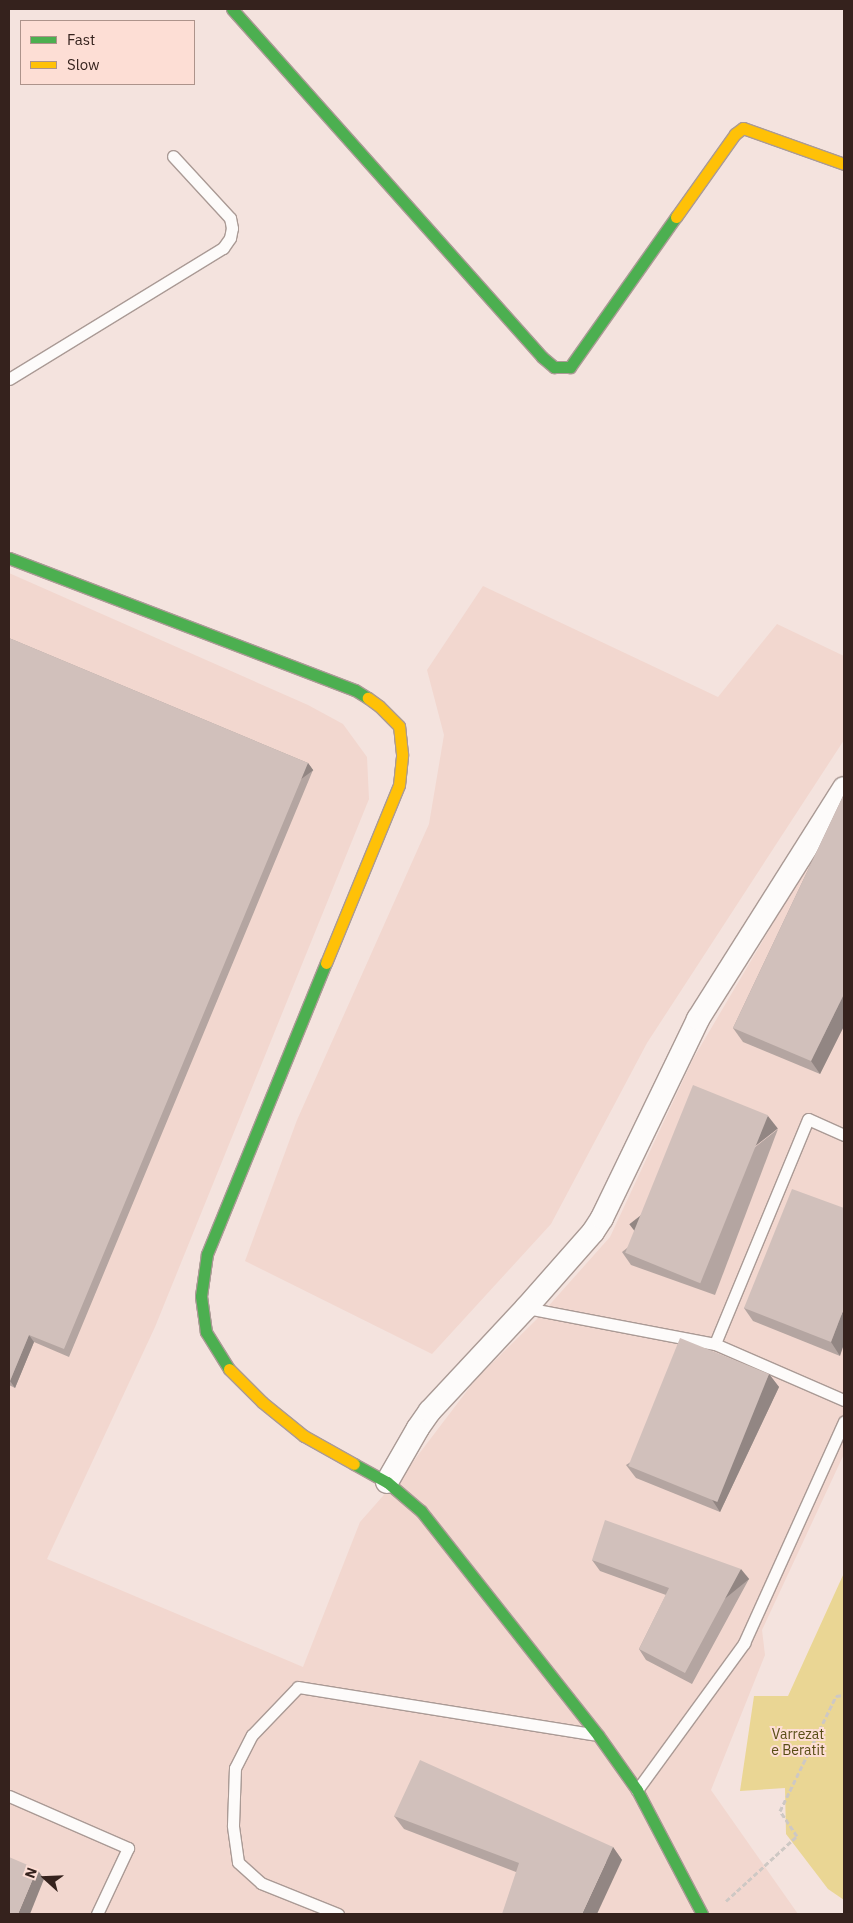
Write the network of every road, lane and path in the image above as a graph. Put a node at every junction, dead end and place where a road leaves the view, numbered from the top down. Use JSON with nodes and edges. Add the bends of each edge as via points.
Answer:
{"nodes":[{"id":1,"x":232,"y":9,"type":"edge"},
{"id":2,"x":174,"y":156,"type":"dead end"},
{"id":3,"x":844,"y":164,"type":"edge"},
{"id":4,"x":9,"y":379,"type":"edge"},
{"id":5,"x":9,"y":558,"type":"edge"},
{"id":6,"x":844,"y":788,"type":"edge"},
{"id":7,"x":844,"y":1135,"type":"edge"},
{"id":8,"x":526,"y":1308,"type":"junction"},
{"id":9,"x":715,"y":1344,"type":"junction"},
{"id":10,"x":844,"y":1400,"type":"edge"},
{"id":11,"x":844,"y":1422,"type":"edge"},
{"id":12,"x":387,"y":1482,"type":"junction"},
{"id":13,"x":844,"y":1695,"type":"edge"},
{"id":14,"x":598,"y":1735,"type":"junction"},
{"id":15,"x":637,"y":1790,"type":"junction"},
{"id":16,"x":9,"y":1796,"type":"edge"},
{"id":17,"x":719,"y":1908,"type":"dead end"},
{"id":18,"x":97,"y":1914,"type":"edge"},
{"id":19,"x":338,"y":1914,"type":"edge"},
{"id":20,"x":702,"y":1914,"type":"edge"}],
"edges":[{"from":1,"to":3,"type":"street","via":[[554,367],[570,367],[735,134],[743,128]]},
{"from":2,"to":4,"type":"lane","via":[[230,218],[230,238],[223,248]]},
{"from":5,"to":12,"type":"street","via":[[355,690],[379,706],[399,726],[402,754],[399,786],[207,1254],[201,1296],[206,1332],[226,1366],[262,1402],[304,1436]]},
{"from":6,"to":8,"type":"street","via":[[698,1019],[602,1218]]},
{"from":7,"to":9,"type":"lane","via":[[808,1119]]},
{"from":8,"to":9,"type":"lane"},
{"from":8,"to":12,"type":"street","via":[[430,1411]]},
{"from":9,"to":10,"type":"lane"},
{"from":11,"to":15,"type":"lane","via":[[744,1643]]},
{"from":12,"to":14,"type":"street","via":[[421,1510]]},
{"from":13,"to":17,"type":"path","via":[[836,1696],[780,1811],[796,1836]]},
{"from":14,"to":15,"type":"street"},
{"from":14,"to":19,"type":"lane","via":[[298,1687],[252,1735],[235,1768],[233,1824],[238,1862],[261,1884]]},
{"from":15,"to":20,"type":"street"},
{"from":16,"to":18,"type":"lane","via":[[128,1848]]}]}
